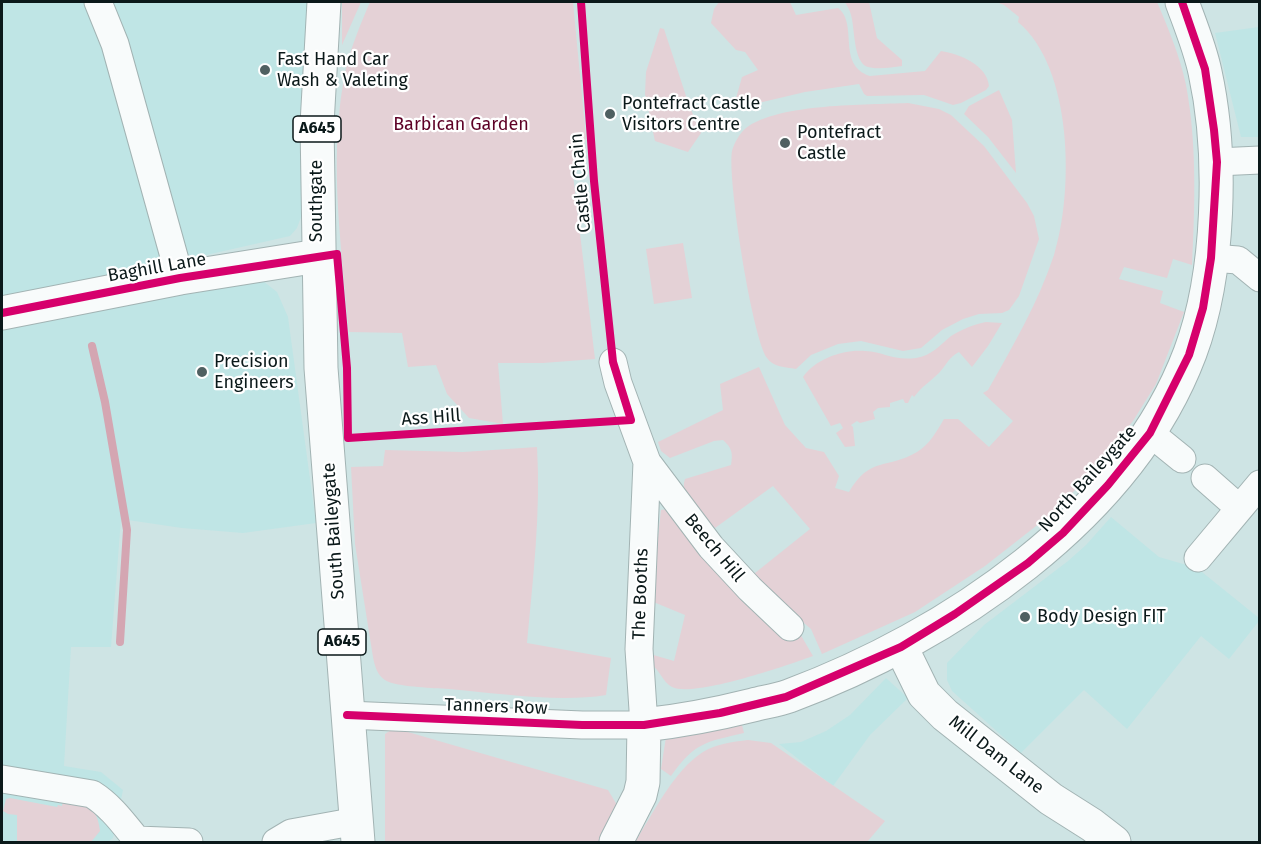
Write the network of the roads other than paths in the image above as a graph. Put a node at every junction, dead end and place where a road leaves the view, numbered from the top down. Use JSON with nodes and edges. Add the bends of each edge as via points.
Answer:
{"nodes":[{"id":1,"x":99,"y":2,"type":"edge"},
{"id":2,"x":324,"y":2,"type":"edge"},
{"id":3,"x":1182,"y":2,"type":"edge"},
{"id":4,"x":1260,"y":160,"type":"edge"},
{"id":5,"x":1217,"y":162,"type":"junction"},
{"id":6,"x":318,"y":256,"type":"junction"},
{"id":7,"x":1211,"y":258,"type":"junction"},
{"id":8,"x":180,"y":278,"type":"junction"},
{"id":9,"x":1260,"y":278,"type":"edge"},
{"id":10,"x":2,"y":313,"type":"edge"},
{"id":11,"x":613,"y":362,"type":"dead end"},
{"id":12,"x":1150,"y":434,"type":"junction"},
{"id":13,"x":1182,"y":459,"type":"dead end"},
{"id":14,"x":647,"y":462,"type":"junction"},
{"id":15,"x":1205,"y":478,"type":"dead end"},
{"id":16,"x":1260,"y":484,"type":"edge"},
{"id":17,"x":1239,"y":508,"type":"junction"},
{"id":18,"x":1198,"y":558,"type":"dead end"},
{"id":19,"x":790,"y":627,"type":"dead end"},
{"id":20,"x":901,"y":647,"type":"junction"},
{"id":21,"x":347,"y":715,"type":"junction"},
{"id":22,"x":644,"y":725,"type":"junction"},
{"id":23,"x":2,"y":779,"type":"edge"},
{"id":24,"x":357,"y":832,"type":"edge"},
{"id":25,"x":136,"y":841,"type":"edge"},
{"id":26,"x":189,"y":843,"type":"edge"},
{"id":27,"x":276,"y":843,"type":"edge"},
{"id":28,"x":616,"y":843,"type":"edge"},
{"id":29,"x":1114,"y":843,"type":"edge"}],
"edges":[{"from":1,"to":8,"type":"street","via":[[115,44]]},
{"from":2,"to":6,"type":"main road","name":"Southgate","number":"A645","via":[[317,124]]},
{"from":3,"to":5,"type":"main road","name":"North Baileygate","via":[[1204,69]]},
{"from":4,"to":5,"type":"street"},
{"from":5,"to":7,"type":"main road","name":"North Baileygate"},
{"from":6,"to":8,"type":"main road","name":"Baghill Lane"},
{"from":6,"to":21,"type":"main road","name":"South Baileygate","number":"A645","via":[[321,368]]},
{"from":7,"to":9,"type":"street","via":[[1238,260]]},
{"from":7,"to":12,"type":"main road","name":"North Baileygate","via":[[1203,308],[1189,355]]},
{"from":8,"to":10,"type":"main road","name":"Baghill Lane"},
{"from":11,"to":14,"type":"street"},
{"from":12,"to":13,"type":"street"},
{"from":12,"to":20,"type":"main road","name":"North Baileygate","via":[[1063,533],[1028,563]]},
{"from":14,"to":19,"type":"street","name":"Beech Hill","via":[[711,548]]},
{"from":14,"to":22,"type":"street","name":"The Booths","via":[[639,649]]},
{"from":15,"to":17,"type":"street"},
{"from":16,"to":17,"type":"street"},
{"from":17,"to":18,"type":"street"},
{"from":20,"to":22,"type":"main road","name":"North Baileygate","via":[[786,697]]},
{"from":20,"to":29,"type":"main road","name":"Mill Dam Lane","via":[[924,694],[945,716]]},
{"from":21,"to":22,"type":"street","name":"Tanners Row"},
{"from":21,"to":24,"type":"main road","name":"South Baileygate","number":"A645"},
{"from":22,"to":28,"type":"main road","via":[[640,795]]},
{"from":23,"to":25,"type":"street","via":[[92,794],[104,801]]},
{"from":24,"to":27,"type":"street","via":[[291,833]]},
{"from":25,"to":26,"type":"street"}]}
